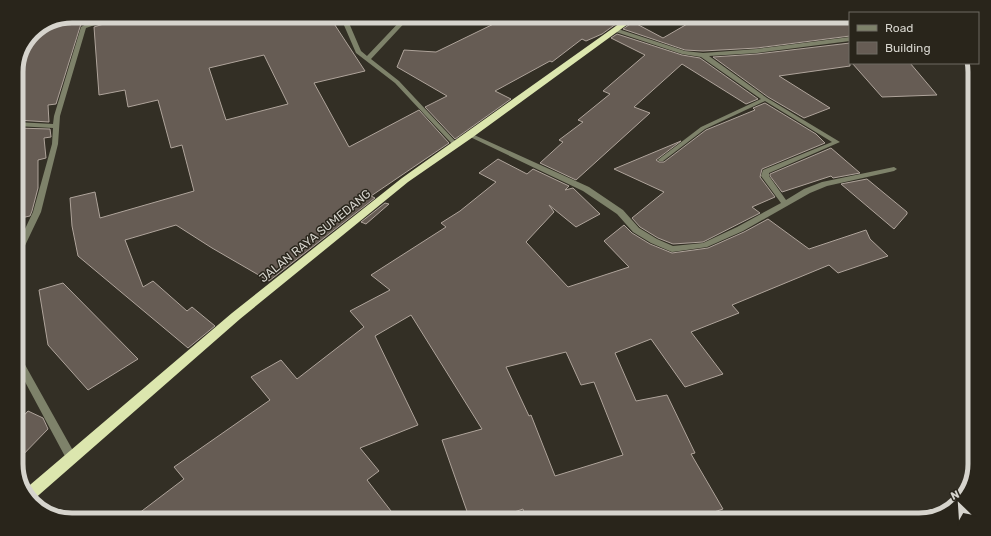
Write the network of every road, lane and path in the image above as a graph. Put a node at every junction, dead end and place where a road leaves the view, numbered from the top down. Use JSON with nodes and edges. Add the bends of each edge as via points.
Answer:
{"nodes":[{"id":1,"x":94,"y":23,"type":"edge"},
{"id":2,"x":346,"y":23,"type":"edge"},
{"id":3,"x":401,"y":23,"type":"edge"},
{"id":4,"x":625,"y":23,"type":"edge"},
{"id":5,"x":615,"y":30,"type":"junction"},
{"id":6,"x":849,"y":39,"type":"edge"},
{"id":7,"x":702,"y":55,"type":"junction"},
{"id":8,"x":367,"y":59,"type":"junction"},
{"id":9,"x":765,"y":99,"type":"junction"},
{"id":10,"x":23,"y":124,"type":"edge"},
{"id":11,"x":56,"y":126,"type":"junction"},
{"id":12,"x":470,"y":135,"type":"junction"},
{"id":13,"x":455,"y":144,"type":"junction"},
{"id":14,"x":661,"y":160,"type":"dead end"},
{"id":15,"x":894,"y":169,"type":"dead end"},
{"id":16,"x":786,"y":204,"type":"junction"},
{"id":17,"x":23,"y":241,"type":"edge"},
{"id":18,"x":23,"y":369,"type":"edge"},
{"id":19,"x":72,"y":458,"type":"junction"},
{"id":20,"x":32,"y":492,"type":"edge"}],
"edges":[{"from":1,"to":11,"type":"street","via":[[84,27]]},
{"from":2,"to":8,"type":"street","via":[[358,52]]},
{"from":3,"to":8,"type":"street","via":[[384,45]]},
{"from":4,"to":5,"type":"highway","name":"JALAN RAYA SUMEDANG"},
{"from":5,"to":7,"type":"street","via":[[684,53]]},
{"from":5,"to":12,"type":"highway","name":"JALAN RAYA SUMEDANG"},
{"from":6,"to":7,"type":"street"},
{"from":7,"to":9,"type":"street"},
{"from":8,"to":13,"type":"street","via":[[397,82]]},
{"from":9,"to":14,"type":"street","via":[[703,128]]},
{"from":9,"to":16,"type":"street","via":[[837,142],[765,172],[765,176]]},
{"from":10,"to":11,"type":"street"},
{"from":11,"to":17,"type":"street","via":[[55,144],[37,212]]},
{"from":12,"to":13,"type":"highway","name":"JALAN RAYA SUMEDANG"},
{"from":12,"to":16,"type":"street","via":[[586,188],[620,212],[636,230],[672,249],[704,245]]},
{"from":13,"to":19,"type":"highway","name":"JALAN RAYA SUMEDANG","via":[[404,180],[236,316]]},
{"from":15,"to":16,"type":"street","via":[[825,184],[806,191]]},
{"from":18,"to":19,"type":"street"},
{"from":19,"to":20,"type":"highway","name":"JALAN RAYA SUMEDANG"}]}
